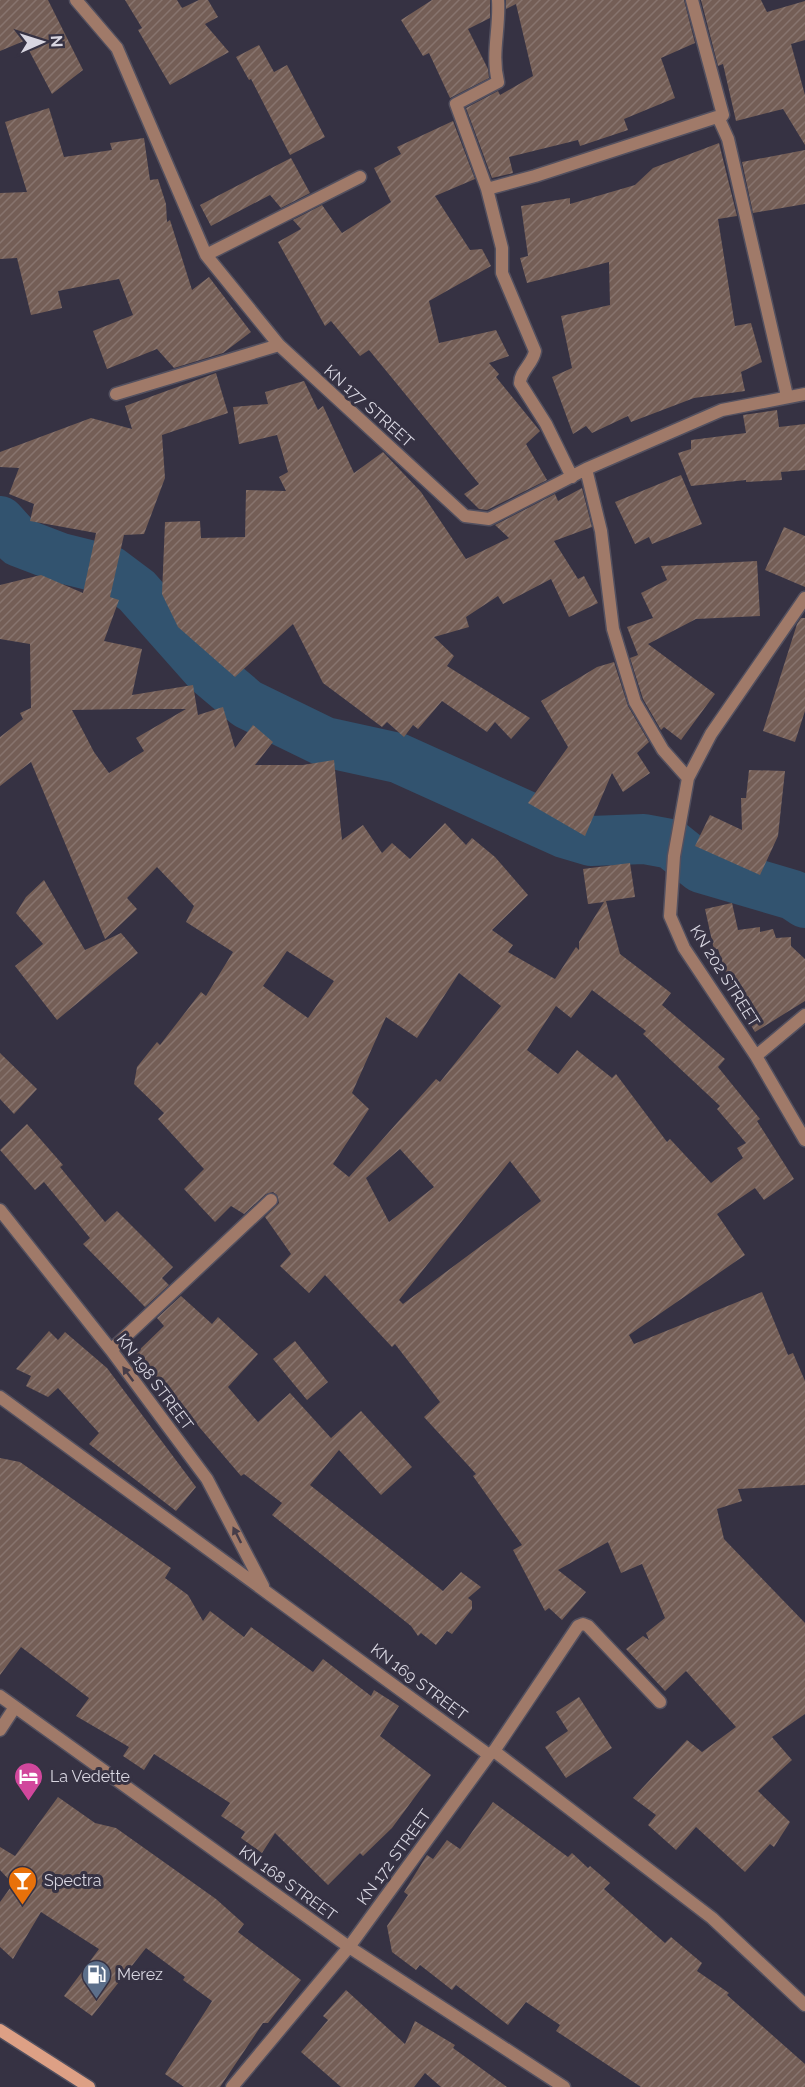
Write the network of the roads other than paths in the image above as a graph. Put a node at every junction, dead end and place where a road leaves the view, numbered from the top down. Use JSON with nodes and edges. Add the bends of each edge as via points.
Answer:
{"nodes":[{"id":1,"x":76,"y":0,"type":"edge"},
{"id":2,"x":498,"y":0,"type":"edge"},
{"id":3,"x":692,"y":0,"type":"edge"},
{"id":4,"x":723,"y":115,"type":"junction"},
{"id":5,"x":360,"y":177,"type":"dead end"},
{"id":6,"x":487,"y":189,"type":"junction"},
{"id":7,"x":207,"y":255,"type":"junction"},
{"id":8,"x":279,"y":345,"type":"junction"},
{"id":9,"x":117,"y":394,"type":"dead end"},
{"id":10,"x":805,"y":394,"type":"edge"},
{"id":11,"x":787,"y":396,"type":"junction"},
{"id":12,"x":586,"y":469,"type":"junction"},
{"id":13,"x":572,"y":477,"type":"junction"},
{"id":14,"x":805,"y":598,"type":"edge"},
{"id":15,"x":688,"y":778,"type":"junction"},
{"id":16,"x":805,"y":1015,"type":"edge"},
{"id":17,"x":756,"y":1056,"type":"junction"},
{"id":18,"x":805,"y":1140,"type":"edge"},
{"id":19,"x":272,"y":1200,"type":"dead end"},
{"id":20,"x":0,"y":1210,"type":"edge"},
{"id":21,"x":111,"y":1350,"type":"junction"},
{"id":22,"x":0,"y":1396,"type":"edge"},
{"id":23,"x":263,"y":1587,"type":"junction"},
{"id":24,"x":0,"y":1696,"type":"edge"},
{"id":25,"x":660,"y":1702,"type":"dead end"},
{"id":26,"x":15,"y":1707,"type":"junction"},
{"id":27,"x":0,"y":1730,"type":"edge"},
{"id":28,"x":491,"y":1753,"type":"junction"},
{"id":29,"x":349,"y":1947,"type":"junction"},
{"id":30,"x":805,"y":2005,"type":"edge"},
{"id":31,"x":0,"y":2030,"type":"edge"},
{"id":32,"x":89,"y":2087,"type":"edge"},
{"id":33,"x":232,"y":2087,"type":"edge"},
{"id":34,"x":564,"y":2087,"type":"edge"}],
"edges":[{"from":1,"to":7,"type":"street","name":"KN 177 STREET","via":[[117,48]]},
{"from":2,"to":6,"type":"street","via":[[493,60],[498,82],[456,104]]},
{"from":3,"to":4,"type":"street"},
{"from":4,"to":6,"type":"street"},
{"from":4,"to":11,"type":"street","via":[[719,119],[728,139]]},
{"from":5,"to":7,"type":"street"},
{"from":6,"to":13,"type":"street","via":[[502,248],[502,273],[535,351],[520,383]]},
{"from":7,"to":8,"type":"street","name":"KN 177 STREET"},
{"from":8,"to":9,"type":"street"},
{"from":8,"to":13,"type":"street","name":"KN 177 STREET","via":[[465,516],[489,519]]},
{"from":10,"to":11,"type":"street","name":"KN 177 STREET"},
{"from":11,"to":12,"type":"street","name":"KN 177 STREET","via":[[722,410]]},
{"from":12,"to":13,"type":"street","name":"KN 177 STREET"},
{"from":12,"to":15,"type":"street","via":[[601,531],[614,629],[634,702],[663,750]]},
{"from":14,"to":15,"type":"street","name":"KN 202 STREET","via":[[711,734]]},
{"from":15,"to":17,"type":"street","name":"KN 202 STREET","via":[[674,856],[670,916],[684,948]]},
{"from":16,"to":17,"type":"street"},
{"from":17,"to":18,"type":"street","name":"KN 202 STREET"},
{"from":19,"to":21,"type":"street"},
{"from":20,"to":21,"type":"street","name":"KN 198 STREET"},
{"from":23,"to":21,"type":"street","name":"KN 198 STREET","one_way":true,"via":[[207,1479]]},
{"from":22,"to":23,"type":"street","name":"KN 169 STREET"},
{"from":23,"to":28,"type":"street","name":"KN 169 STREET"},
{"from":24,"to":26,"type":"street","name":"KN 168 STREET"},
{"from":25,"to":28,"type":"street","name":"KN 172 STREET","via":[[583,1624]]},
{"from":26,"to":27,"type":"street"},
{"from":26,"to":29,"type":"street","name":"KN 168 STREET"},
{"from":28,"to":29,"type":"street","name":"KN 172 STREET"},
{"from":28,"to":30,"type":"street","name":"KN 169 STREET","via":[[712,1918]]},
{"from":29,"to":33,"type":"street","name":"KN 172 STREET"},
{"from":29,"to":34,"type":"street","name":"KN 168 STREET"},
{"from":31,"to":32,"type":"main road"}]}
